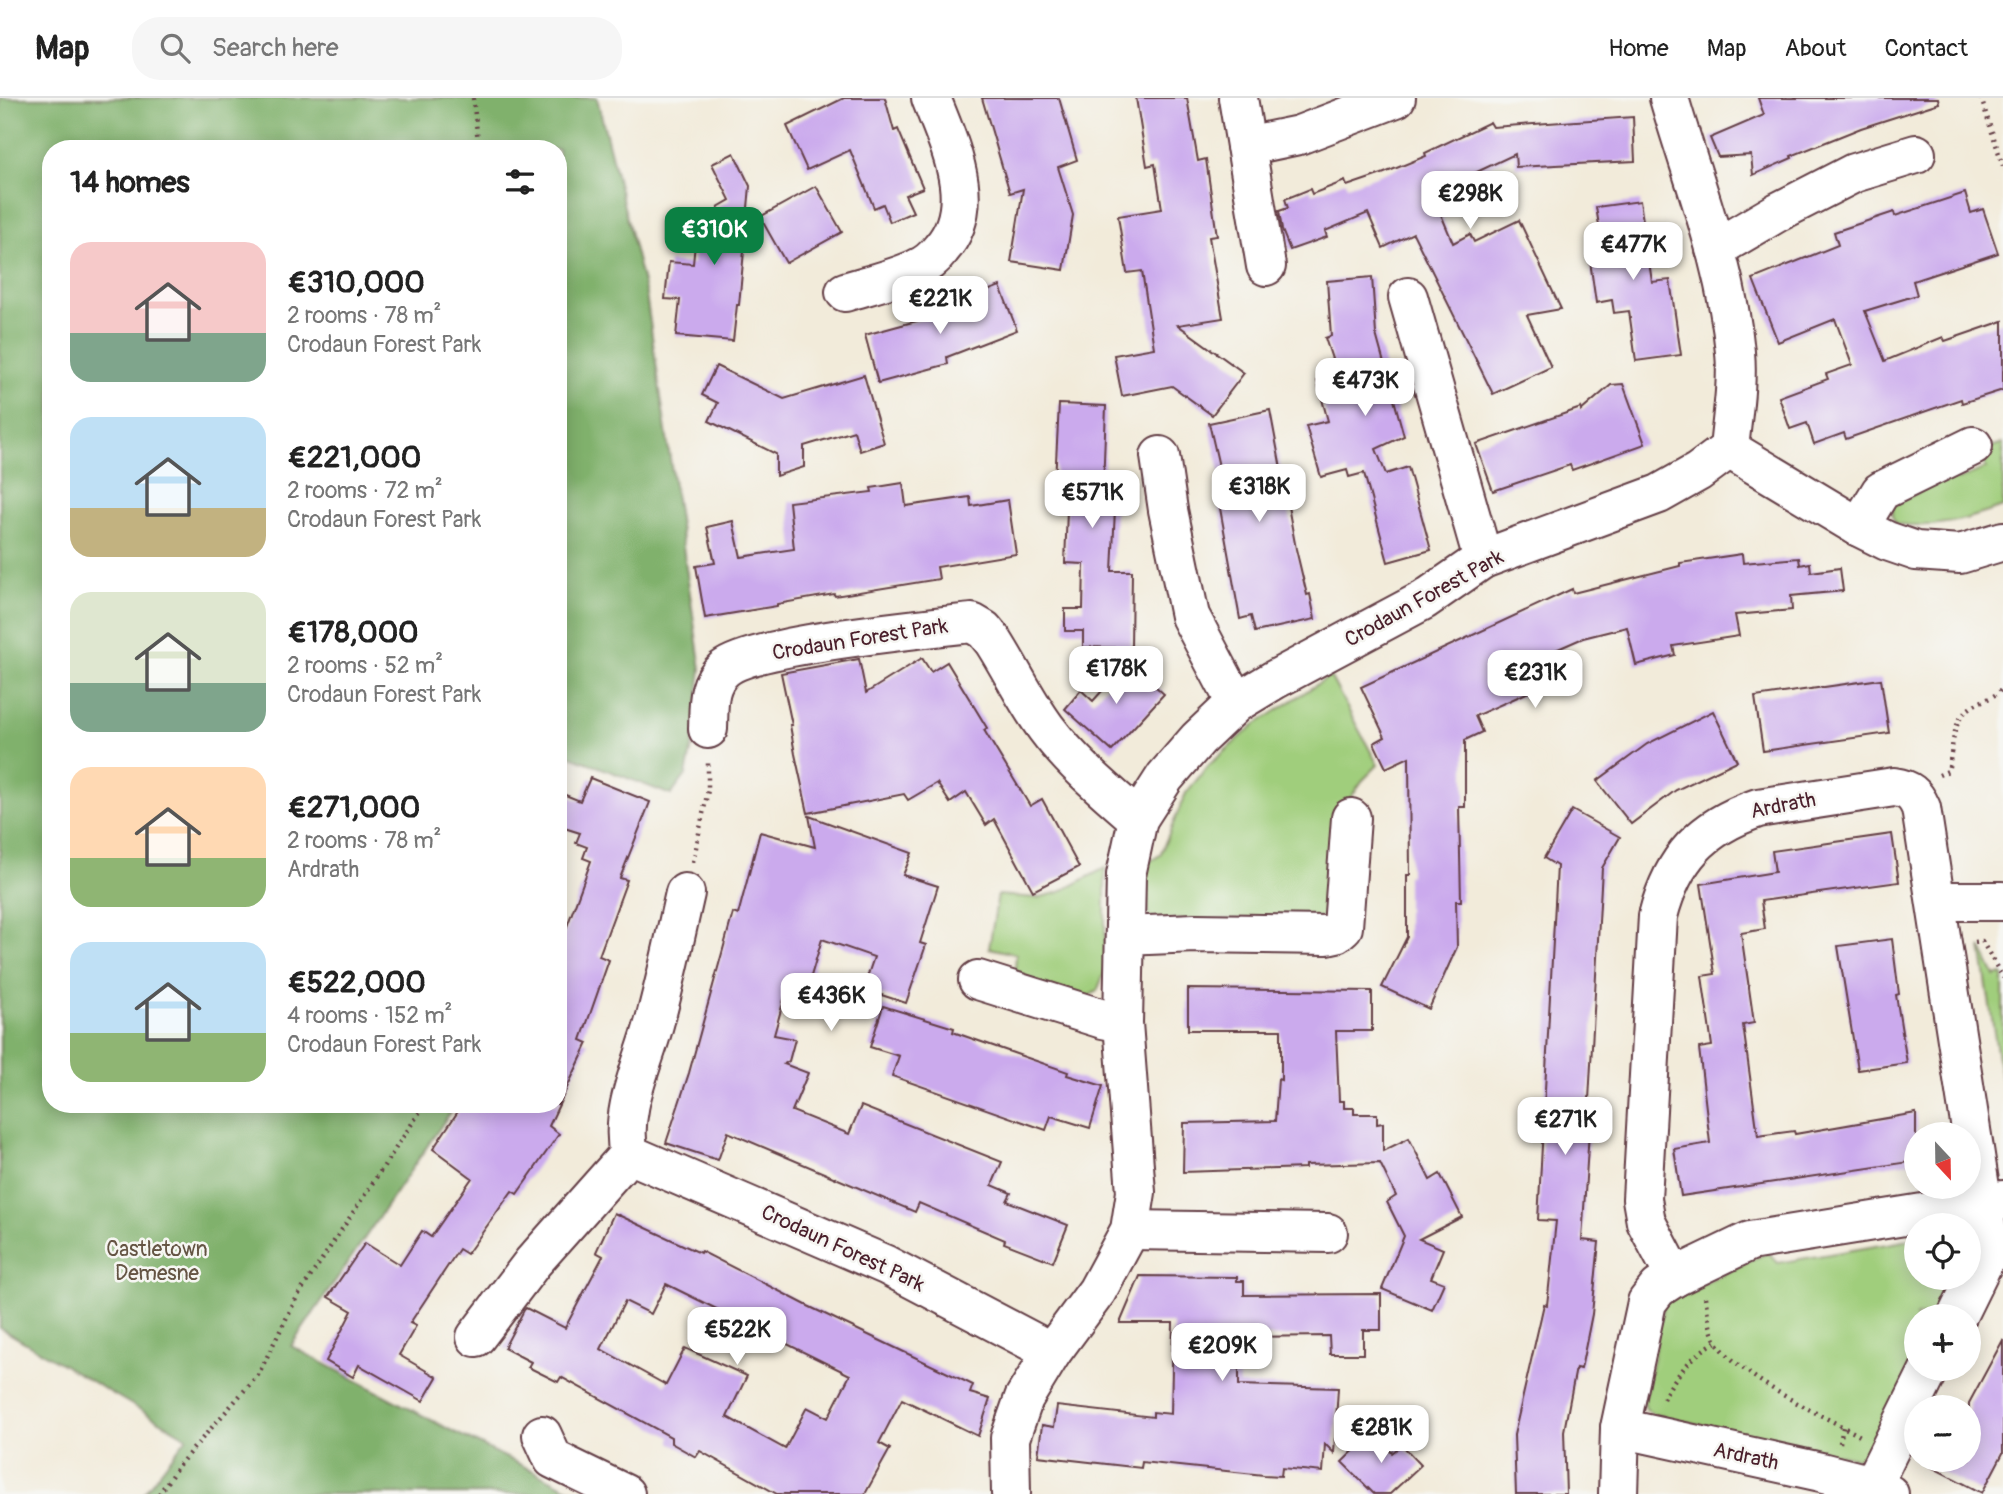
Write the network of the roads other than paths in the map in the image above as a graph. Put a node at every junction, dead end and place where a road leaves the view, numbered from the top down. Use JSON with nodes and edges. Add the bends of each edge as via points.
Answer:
{"nodes":[{"id":1,"x":931,"y":98,"type":"edge"},
{"id":2,"x":1238,"y":98,"type":"edge"},
{"id":3,"x":1396,"y":98,"type":"edge"},
{"id":4,"x":1669,"y":98,"type":"edge"},
{"id":5,"x":1246,"y":146,"type":"junction"},
{"id":6,"x":1916,"y":154,"type":"dead end"},
{"id":7,"x":1715,"y":249,"type":"junction"},
{"id":8,"x":1266,"y":266,"type":"dead end"},
{"id":9,"x":862,"y":277,"type":"dead end"},
{"id":10,"x":1408,"y":297,"type":"dead end"},
{"id":11,"x":1973,"y":446,"type":"dead end"},
{"id":12,"x":1729,"y":449,"type":"junction"},
{"id":13,"x":1160,"y":457,"type":"dead end"},
{"id":14,"x":1859,"y":527,"type":"junction"},
{"id":15,"x":2003,"y":541,"type":"edge"},
{"id":16,"x":1483,"y":559,"type":"junction"},
{"id":17,"x":1236,"y":703,"type":"junction"},
{"id":18,"x":708,"y":729,"type":"road end"},
{"id":19,"x":1351,"y":818,"type":"dead end"},
{"id":20,"x":1138,"y":819,"type":"junction"},
{"id":21,"x":685,"y":893,"type":"road end"},
{"id":22,"x":1936,"y":901,"type":"junction"},
{"id":23,"x":2003,"y":901,"type":"edge"},
{"id":24,"x":1125,"y":936,"type":"junction"},
{"id":25,"x":978,"y":980,"type":"dead end"},
{"id":26,"x":1123,"y":1023,"type":"junction"},
{"id":27,"x":629,"y":1154,"type":"junction"},
{"id":28,"x":1993,"y":1202,"type":"edge"},
{"id":29,"x":1130,"y":1230,"type":"junction"},
{"id":30,"x":1328,"y":1233,"type":"dead end"},
{"id":31,"x":1683,"y":1272,"type":"junction"},
{"id":32,"x":1963,"y":1304,"type":"edge"},
{"id":33,"x":476,"y":1337,"type":"dead end"},
{"id":34,"x":1052,"y":1352,"type":"junction"},
{"id":35,"x":1924,"y":1381,"type":"edge"},
{"id":36,"x":1620,"y":1429,"type":"junction"},
{"id":37,"x":542,"y":1435,"type":"dead end"},
{"id":38,"x":1883,"y":1477,"type":"edge"},
{"id":39,"x":625,"y":1494,"type":"edge"},
{"id":40,"x":1011,"y":1494,"type":"edge"},
{"id":41,"x":1618,"y":1494,"type":"edge"}],
"edges":[{"from":1,"to":9,"type":"street","via":[[953,161],[960,213],[948,242],[917,269]]},
{"from":2,"to":5,"type":"street"},
{"from":3,"to":5,"type":"street","via":[[1298,135]]},
{"from":4,"to":7,"type":"street"},
{"from":5,"to":8,"type":"street"},
{"from":6,"to":7,"type":"street","via":[[1854,173]]},
{"from":7,"to":12,"type":"street","via":[[1735,354]]},
{"from":10,"to":16,"type":"street"},
{"from":11,"to":14,"type":"street","via":[[1881,491]]},
{"from":12,"to":14,"type":"street"},
{"from":12,"to":16,"type":"street","name":"Crodaun Forest Park","via":[[1659,494]]},
{"from":13,"to":17,"type":"street","via":[[1190,616]]},
{"from":14,"to":15,"type":"street","via":[[1916,551],[1959,554]]},
{"from":16,"to":17,"type":"street","name":"Crodaun Forest Park","via":[[1424,600]]},
{"from":17,"to":20,"type":"street","name":"Crodaun Forest Park","via":[[1165,777]]},
{"from":18,"to":20,"type":"street","name":"Crodaun Forest Park","via":[[710,690],[717,677],[738,661],[836,641],[972,623],[993,641],[1065,751]]},
{"from":19,"to":24,"type":"street","via":[[1343,927],[1336,933]]},
{"from":20,"to":24,"type":"street","name":"Crodaun Forest Park","via":[[1128,860]]},
{"from":21,"to":27,"type":"street","via":[[629,1113]]},
{"from":22,"to":23,"type":"street"},
{"from":22,"to":28,"type":"street"},
{"from":22,"to":31,"type":"street","name":"Ardrath","via":[[1922,808],[1906,789],[1894,787],[1758,808],[1720,823],[1687,854],[1672,877],[1658,916],[1642,1199],[1646,1222]]},
{"from":24,"to":26,"type":"street","name":"Crodaun Forest Park"},
{"from":25,"to":26,"type":"street"},
{"from":26,"to":29,"type":"street","name":"Crodaun Forest Park","via":[[1136,1192]]},
{"from":27,"to":33,"type":"street","via":[[533,1262]]},
{"from":27,"to":34,"type":"street","name":"Crodaun Forest Park","via":[[893,1269]]},
{"from":28,"to":31,"type":"street","via":[[1750,1241]]},
{"from":28,"to":32,"type":"street","via":[[1989,1251]]},
{"from":29,"to":30,"type":"street"},
{"from":29,"to":34,"type":"street","name":"Crodaun Forest Park","via":[[1097,1291]]},
{"from":31,"to":36,"type":"street","via":[[1658,1288],[1647,1302]]},
{"from":34,"to":40,"type":"street","name":"Crodaun Forest Park","via":[[1024,1398],[1010,1438]]},
{"from":35,"to":38,"type":"street"},
{"from":36,"to":38,"type":"street","name":"Ardrath"},
{"from":36,"to":41,"type":"street"},
{"from":37,"to":39,"type":"street","via":[[553,1459]]}]}
